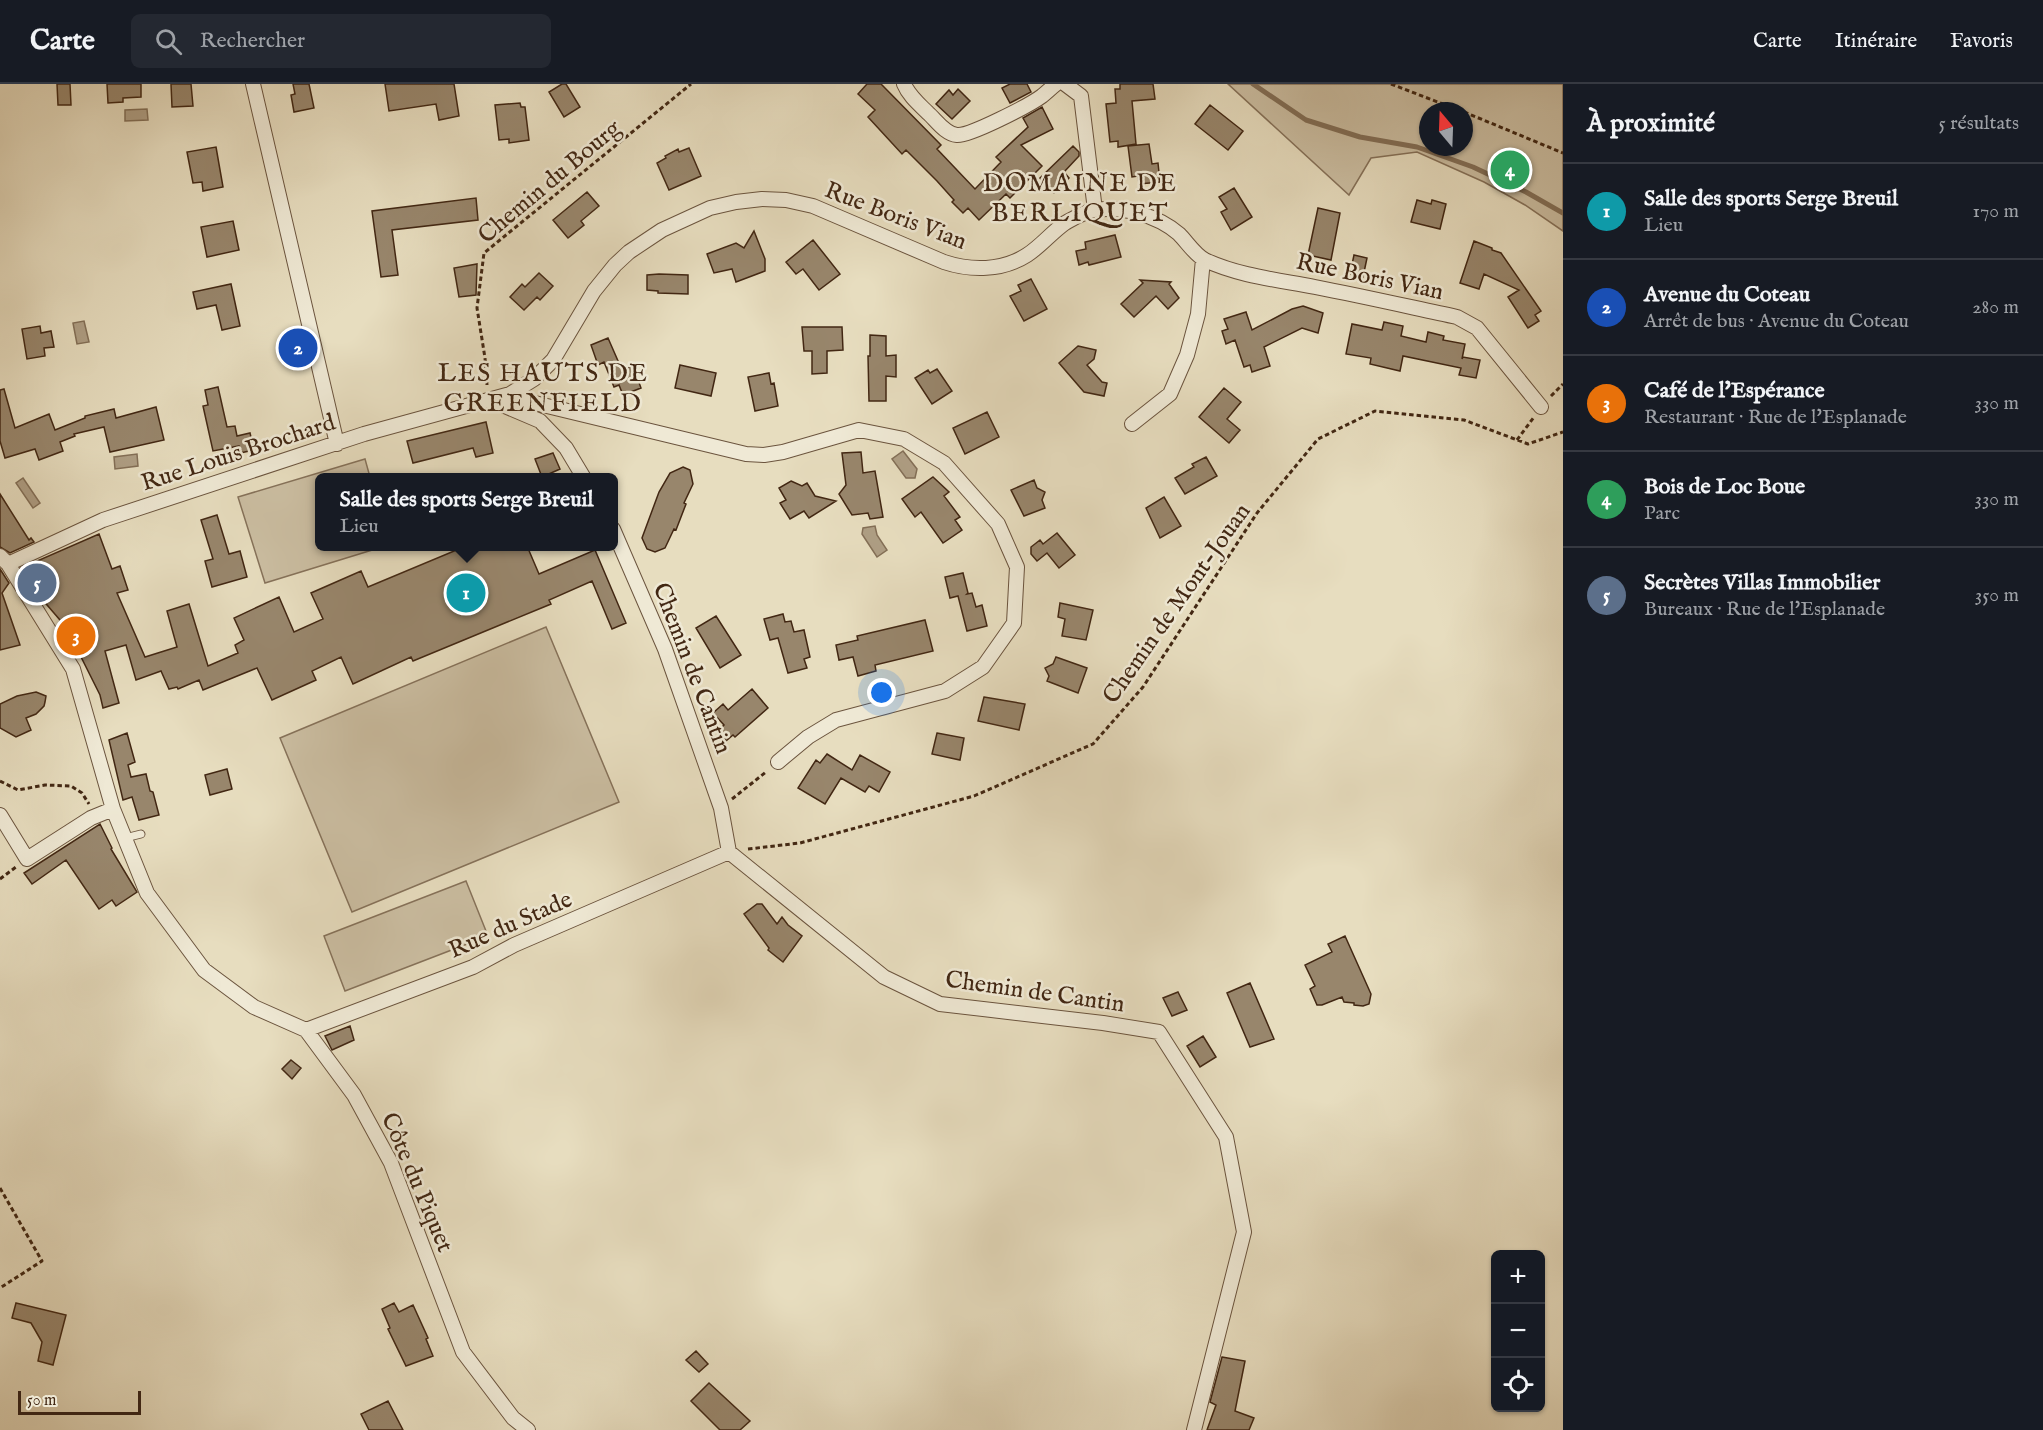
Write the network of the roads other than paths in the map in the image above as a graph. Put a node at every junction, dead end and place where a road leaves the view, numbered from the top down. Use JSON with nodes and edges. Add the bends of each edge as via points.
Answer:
{"nodes":[{"id":1,"x":253,"y":84,"type":"edge"},
{"id":2,"x":904,"y":84,"type":"edge"},
{"id":3,"x":1056,"y":84,"type":"edge"},
{"id":4,"x":1065,"y":84,"type":"edge"},
{"id":5,"x":1095,"y":210,"type":"junction"},
{"id":6,"x":1203,"y":259,"type":"junction"},
{"id":7,"x":488,"y":399,"type":"junction"},
{"id":8,"x":1541,"y":406,"type":"dead end"},
{"id":9,"x":1132,"y":424,"type":"dead end"},
{"id":10,"x":337,"y":444,"type":"junction"},
{"id":11,"x":582,"y":473,"type":"edge"},
{"id":12,"x":618,"y":541,"type":"edge"},
{"id":13,"x":4,"y":560,"type":"edge"},
{"id":14,"x":778,"y":762,"type":"road end"},
{"id":15,"x":113,"y":809,"type":"junction"},
{"id":16,"x":0,"y":815,"type":"edge"},
{"id":17,"x":141,"y":834,"type":"dead end"},
{"id":18,"x":124,"y":838,"type":"junction"},
{"id":19,"x":729,"y":852,"type":"junction"},
{"id":20,"x":306,"y":1030,"type":"junction"},
{"id":21,"x":528,"y":1430,"type":"edge"},
{"id":22,"x":1194,"y":1430,"type":"edge"}],
"edges":[{"from":1,"to":10,"type":"street"},
{"from":2,"to":3,"type":"street","via":[[955,135],[975,130],[1018,109]]},
{"from":4,"to":5,"type":"street","via":[[1081,96]]},
{"from":5,"to":6,"type":"street","name":"Rue Boris Vian","via":[[1134,213],[1164,223]]},
{"from":5,"to":7,"type":"street","name":"Rue Boris Vian","via":[[1068,222],[1011,263],[978,268],[944,262],[813,206],[762,199],[710,208],[662,230],[629,252],[594,291],[553,360],[534,379],[510,394]]},
{"from":6,"to":8,"type":"street","name":"Rue Boris Vian","via":[[1248,274],[1457,317],[1477,328]]},
{"from":6,"to":9,"type":"street","via":[[1197,314],[1187,355],[1170,394]]},
{"from":7,"to":10,"type":"street","name":"Rue Louis Brochard"},
{"from":7,"to":11,"type":"street","via":[[540,421],[566,448]]},
{"from":7,"to":14,"type":"street","via":[[518,399],[746,454],[783,452],[860,430],[904,439],[944,463],[998,524],[1017,567],[1014,623],[983,667],[945,692],[836,720]]},
{"from":10,"to":13,"type":"street","name":"Rue Louis Brochard","via":[[103,520]]},
{"from":12,"to":19,"type":"street","name":"Chemin de Cantin","via":[[665,649],[721,808]]},
{"from":13,"to":15,"type":"street","name":"Côte du Piquet","via":[[74,669]]},
{"from":15,"to":16,"type":"street","via":[[27,859]]},
{"from":15,"to":18,"type":"street","name":"Côte du Piquet"},
{"from":17,"to":18,"type":"lane"},
{"from":18,"to":20,"type":"street","name":"Côte du Piquet","via":[[147,893],[204,970],[254,1007]]},
{"from":19,"to":20,"type":"street","name":"Rue du Stade","via":[[514,945],[473,967]]},
{"from":19,"to":22,"type":"street","name":"Chemin de Cantin","via":[[884,977],[940,1004],[1160,1032],[1227,1137],[1244,1232]]},
{"from":20,"to":21,"type":"street","name":"Côte du Piquet","via":[[354,1095],[391,1163],[463,1352],[513,1418]]}]}
